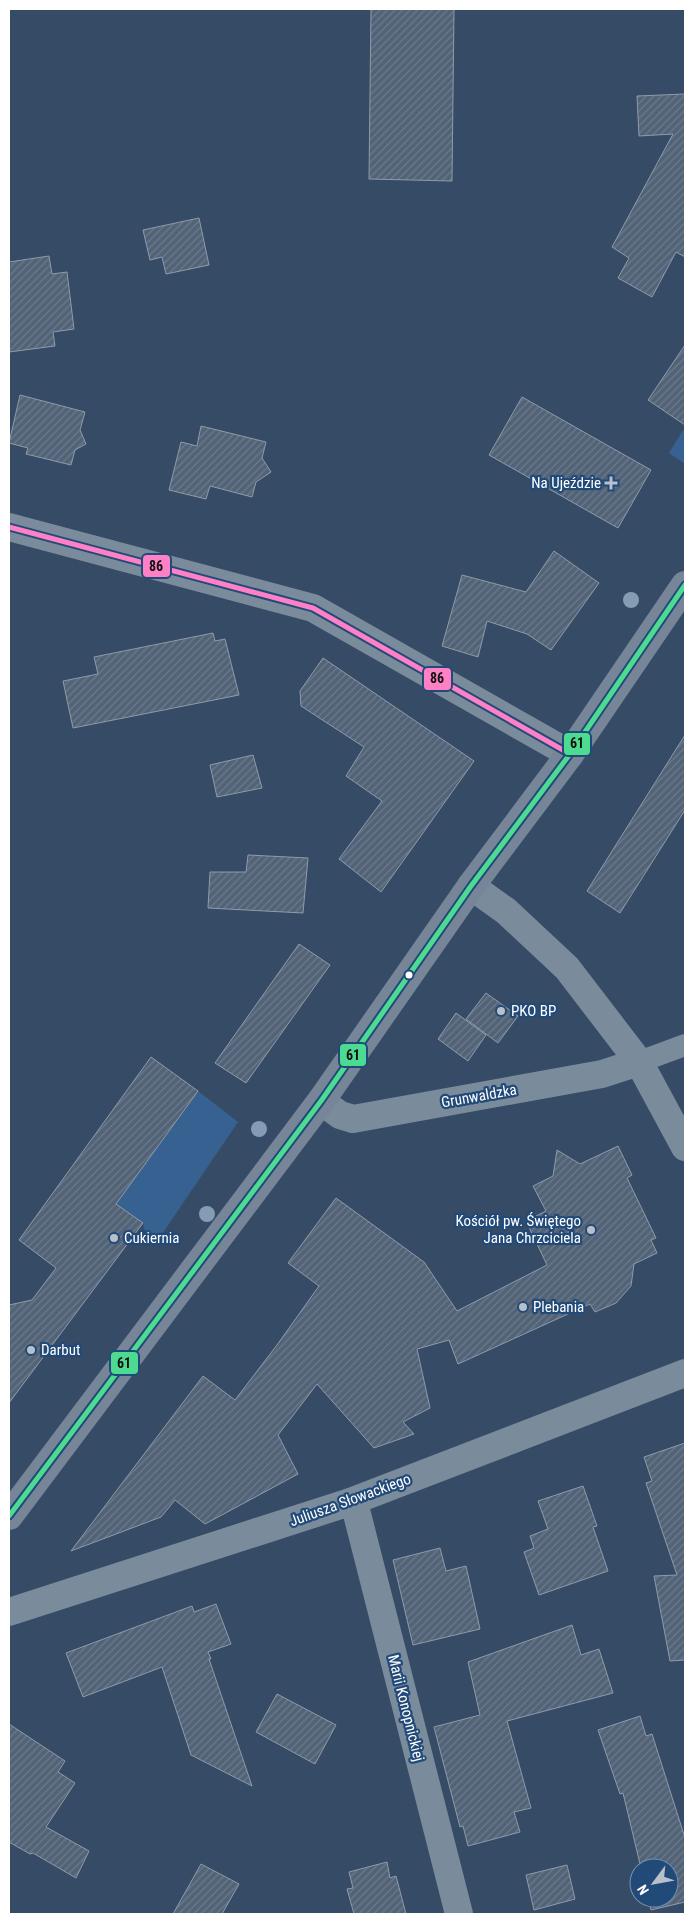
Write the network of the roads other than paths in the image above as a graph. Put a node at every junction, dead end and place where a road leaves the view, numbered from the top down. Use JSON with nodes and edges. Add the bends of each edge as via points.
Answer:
{"nodes":[{"id":1,"x":9,"y":527,"type":"edge"},
{"id":2,"x":685,"y":585,"type":"edge"},
{"id":3,"x":570,"y":754,"type":"junction"},
{"id":4,"x":471,"y":886,"type":"junction"},
{"id":5,"x":685,"y":1046,"type":"edge"},
{"id":6,"x":640,"y":1062,"type":"junction"},
{"id":7,"x":321,"y":1101,"type":"junction"},
{"id":8,"x":685,"y":1147,"type":"edge"},
{"id":9,"x":685,"y":1373,"type":"edge"},
{"id":10,"x":350,"y":1502,"type":"junction"},
{"id":11,"x":9,"y":1516,"type":"edge"},
{"id":12,"x":9,"y":1612,"type":"edge"},
{"id":13,"x":459,"y":1914,"type":"edge"}],
"edges":[{"from":1,"to":3,"type":"street","via":[[313,608]]},
{"from":2,"to":3,"type":"main road"},
{"from":3,"to":4,"type":"main road"},
{"from":4,"to":6,"type":"street","via":[[506,912],[567,968]]},
{"from":4,"to":7,"type":"main road"},
{"from":5,"to":6,"type":"lane","name":"Grunwaldzka"},
{"from":6,"to":7,"type":"street","name":"Grunwaldzka","via":[[602,1074],[353,1119],[340,1115]]},
{"from":6,"to":8,"type":"street"},
{"from":7,"to":11,"type":"main road"},
{"from":9,"to":10,"type":"street","name":"Juliusza Słowackiego"},
{"from":10,"to":12,"type":"street","name":"Juliusza Słowackiego"},
{"from":10,"to":13,"type":"street","name":"Marii Konopnickiej","via":[[357,1514]]}]}
